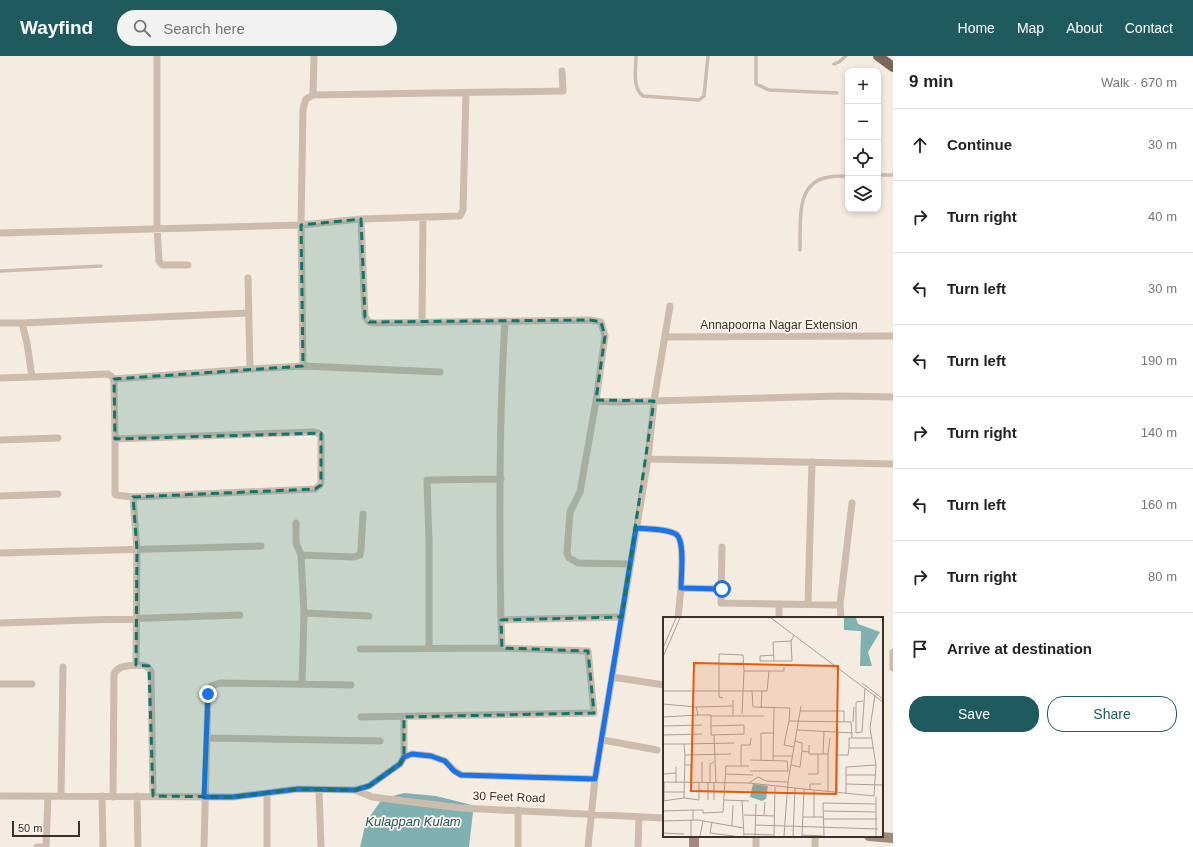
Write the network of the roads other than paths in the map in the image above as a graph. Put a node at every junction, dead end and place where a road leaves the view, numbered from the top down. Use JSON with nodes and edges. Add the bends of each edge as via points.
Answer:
{"nodes":[{"id":1,"x":157,"y":56,"type":"edge"},
{"id":2,"x":314,"y":56,"type":"edge"},
{"id":3,"x":636,"y":56,"type":"edge"},
{"id":4,"x":708,"y":56,"type":"edge"},
{"id":5,"x":756,"y":56,"type":"edge"},
{"id":6,"x":846,"y":56,"type":"edge"},
{"id":7,"x":878,"y":56,"type":"edge"},
{"id":8,"x":834,"y":64,"type":"dead end"},
{"id":9,"x":893,"y":67,"type":"edge"},
{"id":10,"x":562,"y":71,"type":"dead end"},
{"id":11,"x":466,"y":93,"type":"junction"},
{"id":12,"x":837,"y":93,"type":"dead end"},
{"id":13,"x":313,"y":94,"type":"junction"},
{"id":14,"x":881,"y":175,"type":"edge"},
{"id":15,"x":893,"y":175,"type":"edge"},
{"id":16,"x":845,"y":176,"type":"edge"},
{"id":17,"x":424,"y":217,"type":"junction"},
{"id":18,"x":361,"y":219,"type":"junction"},
{"id":19,"x":301,"y":225,"type":"junction"},
{"id":20,"x":156,"y":228,"type":"junction"},
{"id":21,"x":0,"y":233,"type":"edge"},
{"id":22,"x":800,"y":250,"type":"dead end"},
{"id":23,"x":188,"y":265,"type":"dead end"},
{"id":24,"x":101,"y":266,"type":"dead end"},
{"id":25,"x":0,"y":271,"type":"edge"},
{"id":26,"x":248,"y":278,"type":"dead end"},
{"id":27,"x":670,"y":306,"type":"dead end"},
{"id":28,"x":249,"y":313,"type":"junction"},
{"id":29,"x":505,"y":321,"type":"junction"},
{"id":30,"x":0,"y":323,"type":"edge"},
{"id":31,"x":22,"y":323,"type":"junction"},
{"id":32,"x":422,"y":323,"type":"junction"},
{"id":33,"x":893,"y":336,"type":"edge"},
{"id":34,"x":665,"y":337,"type":"junction"},
{"id":35,"x":303,"y":366,"type":"junction"},
{"id":36,"x":250,"y":369,"type":"junction"},
{"id":37,"x":440,"y":372,"type":"dead end"},
{"id":38,"x":32,"y":377,"type":"junction"},
{"id":39,"x":0,"y":378,"type":"edge"},
{"id":40,"x":114,"y":378,"type":"junction"},
{"id":41,"x":893,"y":397,"type":"edge"},
{"id":42,"x":596,"y":401,"type":"junction"},
{"id":43,"x":654,"y":401,"type":"junction"},
{"id":44,"x":58,"y":438,"type":"dead end"},
{"id":45,"x":115,"y":439,"type":"junction"},
{"id":46,"x":0,"y":440,"type":"edge"},
{"id":47,"x":648,"y":459,"type":"junction"},
{"id":48,"x":812,"y":462,"type":"junction"},
{"id":49,"x":893,"y":464,"type":"edge"},
{"id":50,"x":501,"y":479,"type":"junction"},
{"id":51,"x":58,"y":494,"type":"dead end"},
{"id":52,"x":0,"y":496,"type":"edge"},
{"id":53,"x":133,"y":497,"type":"junction"},
{"id":54,"x":852,"y":503,"type":"dead end"},
{"id":55,"x":363,"y":514,"type":"dead end"},
{"id":56,"x":296,"y":523,"type":"dead end"},
{"id":57,"x":636,"y":528,"type":"junction"},
{"id":58,"x":261,"y":546,"type":"dead end"},
{"id":59,"x":722,"y":547,"type":"dead end"},
{"id":60,"x":137,"y":550,"type":"junction"},
{"id":61,"x":0,"y":553,"type":"edge"},
{"id":62,"x":301,"y":555,"type":"junction"},
{"id":63,"x":630,"y":564,"type":"junction"},
{"id":64,"x":681,"y":588,"type":"junction"},
{"id":65,"x":722,"y":589,"type":"junction"},
{"id":66,"x":779,"y":604,"type":"junction"},
{"id":67,"x":808,"y":604,"type":"junction"},
{"id":68,"x":840,"y":605,"type":"junction"},
{"id":69,"x":304,"y":613,"type":"junction"},
{"id":70,"x":240,"y":615,"type":"dead end"},
{"id":71,"x":369,"y":616,"type":"dead end"},
{"id":72,"x":622,"y":617,"type":"junction"},
{"id":73,"x":678,"y":617,"type":"edge"},
{"id":74,"x":779,"y":617,"type":"edge"},
{"id":75,"x":841,"y":617,"type":"edge"},
{"id":76,"x":137,"y":618,"type":"junction"},
{"id":77,"x":501,"y":620,"type":"junction"},
{"id":78,"x":0,"y":623,"type":"edge"},
{"id":79,"x":429,"y":648,"type":"junction"},
{"id":80,"x":502,"y":648,"type":"junction"},
{"id":81,"x":360,"y":649,"type":"dead end"},
{"id":82,"x":893,"y":652,"type":"edge"},
{"id":83,"x":136,"y":665,"type":"junction"},
{"id":84,"x":63,"y":667,"type":"dead end"},
{"id":85,"x":893,"y":668,"type":"edge"},
{"id":86,"x":612,"y":677,"type":"junction"},
{"id":87,"x":0,"y":684,"type":"edge"},
{"id":88,"x":32,"y":684,"type":"dead end"},
{"id":89,"x":302,"y":684,"type":"junction"},
{"id":90,"x":351,"y":685,"type":"dead end"},
{"id":91,"x":663,"y":685,"type":"edge"},
{"id":92,"x":361,"y":717,"type":"dead end"},
{"id":93,"x":404,"y":717,"type":"junction"},
{"id":94,"x":207,"y":738,"type":"junction"},
{"id":95,"x":603,"y":740,"type":"junction"},
{"id":96,"x":380,"y":741,"type":"dead end"},
{"id":97,"x":657,"y":750,"type":"dead end"},
{"id":98,"x":404,"y":757,"type":"junction"},
{"id":99,"x":595,"y":779,"type":"junction"},
{"id":100,"x":319,"y":790,"type":"junction"},
{"id":101,"x":355,"y":790,"type":"junction"},
{"id":102,"x":267,"y":793,"type":"junction"},
{"id":103,"x":0,"y":796,"type":"edge"},
{"id":104,"x":48,"y":796,"type":"junction"},
{"id":105,"x":61,"y":796,"type":"junction"},
{"id":106,"x":102,"y":796,"type":"junction"},
{"id":107,"x":137,"y":796,"type":"junction"},
{"id":108,"x":153,"y":796,"type":"junction"},
{"id":109,"x":113,"y":797,"type":"junction"},
{"id":110,"x":204,"y":797,"type":"junction"},
{"id":111,"x":518,"y":810,"type":"junction"},
{"id":112,"x":591,"y":814,"type":"junction"},
{"id":113,"x":639,"y":817,"type":"junction"},
{"id":114,"x":663,"y":818,"type":"edge"},
{"id":115,"x":881,"y":837,"type":"edge"},
{"id":116,"x":893,"y":838,"type":"edge"},
{"id":117,"x":37,"y":847,"type":"edge"},
{"id":118,"x":46,"y":847,"type":"edge"},
{"id":119,"x":103,"y":847,"type":"edge"},
{"id":120,"x":138,"y":847,"type":"edge"},
{"id":121,"x":204,"y":847,"type":"edge"},
{"id":122,"x":266,"y":847,"type":"edge"},
{"id":123,"x":321,"y":847,"type":"edge"},
{"id":124,"x":518,"y":847,"type":"edge"},
{"id":125,"x":588,"y":847,"type":"edge"},
{"id":126,"x":638,"y":847,"type":"edge"}],
"edges":[{"from":1,"to":20,"type":"street"},
{"from":2,"to":13,"type":"street"},
{"from":3,"to":4,"type":"lane","via":[[636,87],[643,96],[699,100],[704,96]]},
{"from":5,"to":12,"type":"lane","via":[[756,84],[761,87],[769,90]]},
{"from":6,"to":8,"type":"lane"},
{"from":7,"to":9,"type":"main road"},
{"from":10,"to":11,"type":"street","via":[[563,91]]},
{"from":11,"to":13,"type":"street"},
{"from":11,"to":17,"type":"street","via":[[463,210],[460,216],[456,217]]},
{"from":13,"to":19,"type":"street","via":[[306,99],[303,109]]},
{"from":14,"to":15,"type":"lane"},
{"from":16,"to":22,"type":"lane","via":[[820,180],[804,195],[801,205]]},
{"from":17,"to":18,"type":"street"},
{"from":17,"to":32,"type":"street"},
{"from":18,"to":19,"type":"street"},
{"from":18,"to":32,"type":"street","via":[[365,317],[374,323]]},
{"from":19,"to":20,"type":"street"},
{"from":19,"to":35,"type":"street"},
{"from":20,"to":21,"type":"street"},
{"from":20,"to":23,"type":"street","via":[[159,261],[162,265]]},
{"from":24,"to":25,"type":"lane"},
{"from":26,"to":28,"type":"street"},
{"from":27,"to":34,"type":"street"},
{"from":28,"to":31,"type":"street"},
{"from":28,"to":36,"type":"street"},
{"from":29,"to":32,"type":"street"},
{"from":29,"to":42,"type":"street","via":[[600,322],[605,336]]},
{"from":29,"to":50,"type":"street"},
{"from":30,"to":31,"type":"street"},
{"from":31,"to":38,"type":"street"},
{"from":33,"to":34,"type":"street","name":"Annapoorna Nagar Extension"},
{"from":34,"to":43,"type":"street"},
{"from":35,"to":36,"type":"street"},
{"from":35,"to":37,"type":"street"},
{"from":36,"to":40,"type":"street"},
{"from":38,"to":39,"type":"street"},
{"from":38,"to":40,"type":"street","via":[[108,374]]},
{"from":40,"to":45,"type":"street"},
{"from":41,"to":43,"type":"street"},
{"from":42,"to":43,"type":"street"},
{"from":42,"to":63,"type":"street","via":[[580,492],[570,512],[567,553],[569,558],[578,563]]},
{"from":43,"to":47,"type":"street"},
{"from":44,"to":46,"type":"street"},
{"from":45,"to":53,"type":"street","via":[[115,494]]},
{"from":45,"to":53,"type":"street","via":[[313,432],[321,436],[321,482],[315,489]]},
{"from":47,"to":48,"type":"street"},
{"from":47,"to":57,"type":"street"},
{"from":48,"to":49,"type":"street"},
{"from":48,"to":67,"type":"street"},
{"from":50,"to":77,"type":"street"},
{"from":50,"to":79,"type":"street","via":[[427,480]]},
{"from":51,"to":52,"type":"street"},
{"from":53,"to":60,"type":"street"},
{"from":54,"to":68,"type":"street"},
{"from":55,"to":62,"type":"street","via":[[360,555]]},
{"from":56,"to":62,"type":"street","via":[[296,543]]},
{"from":57,"to":63,"type":"street"},
{"from":57,"to":64,"type":"street","via":[[677,535],[682,544]]},
{"from":58,"to":60,"type":"street"},
{"from":59,"to":65,"type":"street"},
{"from":60,"to":61,"type":"street"},
{"from":60,"to":76,"type":"street"},
{"from":62,"to":69,"type":"street"},
{"from":63,"to":72,"type":"street"},
{"from":64,"to":65,"type":"street"},
{"from":64,"to":73,"type":"street"},
{"from":65,"to":66,"type":"street","via":[[721,603]]},
{"from":66,"to":67,"type":"street"},
{"from":66,"to":74,"type":"street"},
{"from":67,"to":68,"type":"street"},
{"from":68,"to":75,"type":"street"},
{"from":69,"to":71,"type":"street"},
{"from":69,"to":89,"type":"street"},
{"from":70,"to":76,"type":"street"},
{"from":72,"to":77,"type":"street"},
{"from":72,"to":86,"type":"street"},
{"from":76,"to":78,"type":"street"},
{"from":76,"to":83,"type":"street"},
{"from":77,"to":80,"type":"street"},
{"from":79,"to":80,"type":"street"},
{"from":79,"to":81,"type":"street"},
{"from":80,"to":93,"type":"street","via":[[588,651],[594,712]]},
{"from":82,"to":85,"type":"street"},
{"from":83,"to":108,"type":"street","via":[[146,666],[151,672]]},
{"from":83,"to":109,"type":"street","via":[[119,668],[114,674]]},
{"from":84,"to":105,"type":"street"},
{"from":86,"to":91,"type":"street"},
{"from":86,"to":95,"type":"street"},
{"from":87,"to":88,"type":"street"},
{"from":89,"to":90,"type":"street"},
{"from":89,"to":94,"type":"street","via":[[220,683],[211,686],[208,694]]},
{"from":92,"to":93,"type":"street"},
{"from":93,"to":98,"type":"street"},
{"from":94,"to":96,"type":"street"},
{"from":94,"to":110,"type":"street"},
{"from":95,"to":97,"type":"street"},
{"from":95,"to":99,"type":"street"},
{"from":98,"to":99,"type":"street","via":[[412,754],[431,756],[445,761],[461,775]]},
{"from":98,"to":101,"type":"street","via":[[400,764],[369,786]]},
{"from":99,"to":112,"type":"street"},
{"from":100,"to":101,"type":"street"},
{"from":100,"to":102,"type":"street","via":[[298,789]]},
{"from":100,"to":123,"type":"street"},
{"from":101,"to":111,"type":"street","name":"30 Feet Road","via":[[372,797],[460,808]]},
{"from":102,"to":110,"type":"street"},
{"from":102,"to":122,"type":"street"},
{"from":103,"to":104,"type":"street"},
{"from":104,"to":105,"type":"street"},
{"from":104,"to":118,"type":"street"},
{"from":105,"to":106,"type":"street"},
{"from":106,"to":109,"type":"street"},
{"from":106,"to":119,"type":"street"},
{"from":107,"to":108,"type":"street"},
{"from":107,"to":109,"type":"street"},
{"from":107,"to":120,"type":"street"},
{"from":108,"to":110,"type":"street"},
{"from":110,"to":121,"type":"street"},
{"from":111,"to":112,"type":"street","name":"30 Feet Road"},
{"from":111,"to":124,"type":"street"},
{"from":112,"to":113,"type":"street","name":"30 Feet Road"},
{"from":112,"to":125,"type":"street"},
{"from":113,"to":114,"type":"street","name":"30 Feet Road"},
{"from":113,"to":126,"type":"street"},
{"from":115,"to":116,"type":"main road"},
{"from":117,"to":118,"type":"street"}]}
